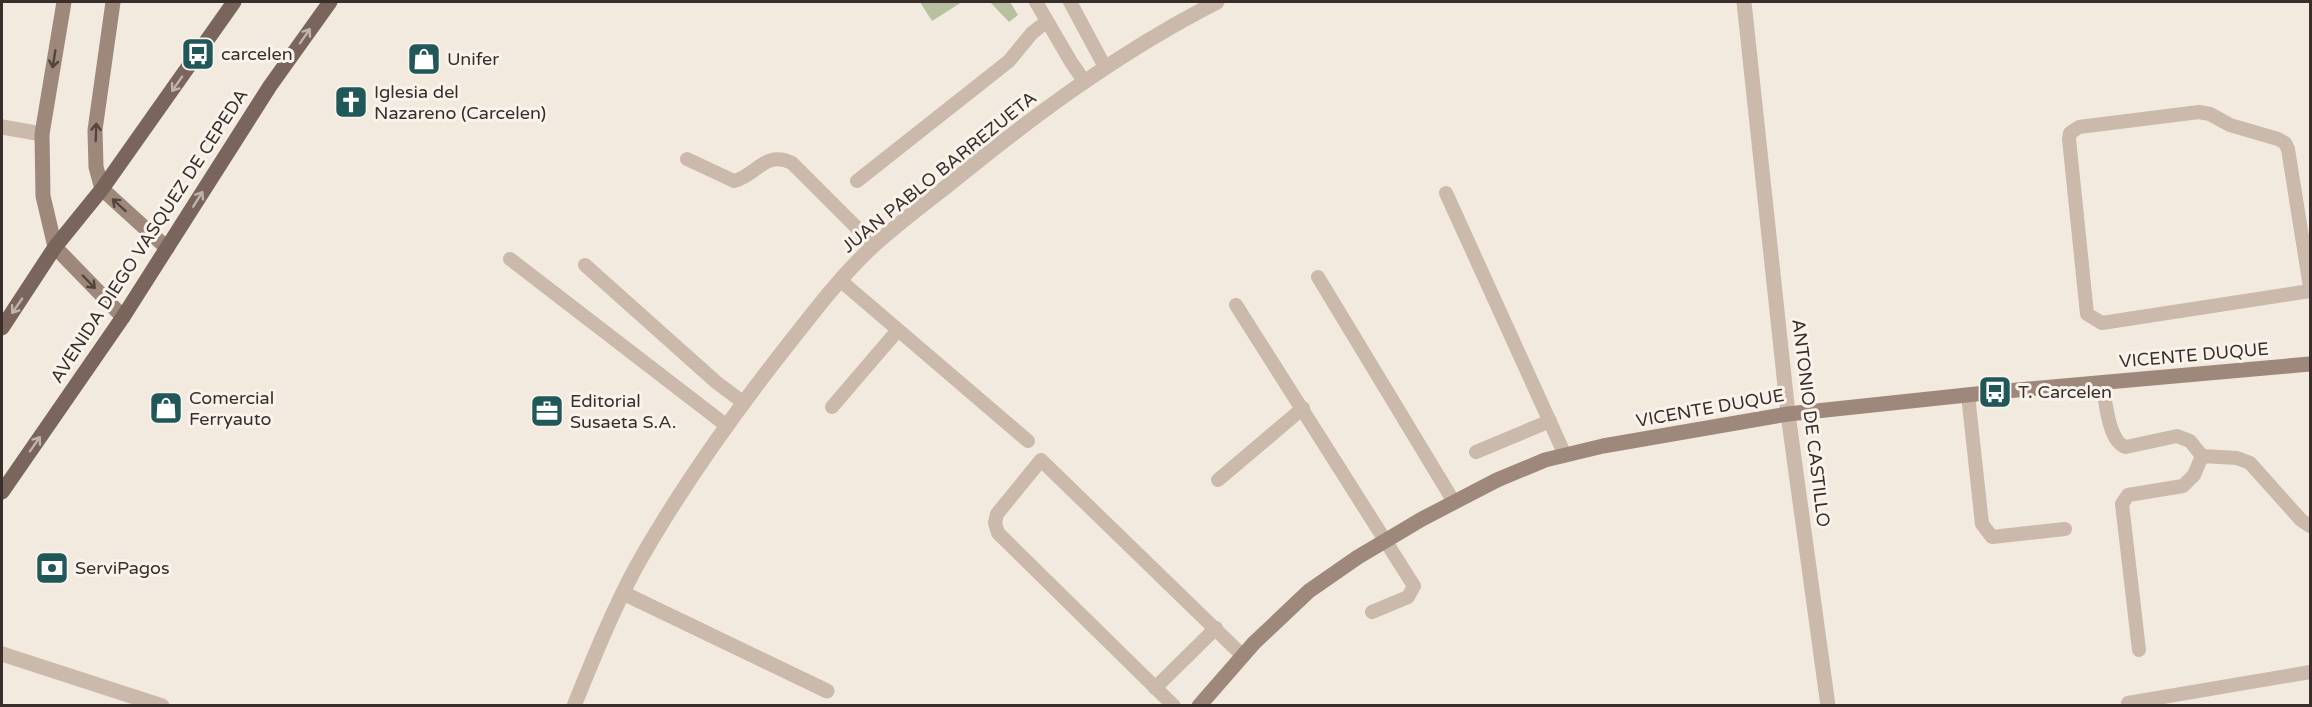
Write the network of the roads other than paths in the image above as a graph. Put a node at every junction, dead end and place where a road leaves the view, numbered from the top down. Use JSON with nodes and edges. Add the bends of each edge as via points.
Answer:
{"nodes":[{"id":1,"x":64,"y":2,"type":"edge"},
{"id":2,"x":113,"y":2,"type":"edge"},
{"id":3,"x":234,"y":2,"type":"edge"},
{"id":4,"x":330,"y":2,"type":"edge"},
{"id":5,"x":1036,"y":2,"type":"edge"},
{"id":6,"x":1070,"y":2,"type":"edge"},
{"id":7,"x":1217,"y":2,"type":"edge"},
{"id":8,"x":1744,"y":2,"type":"edge"},
{"id":9,"x":1046,"y":22,"type":"junction"},
{"id":10,"x":1105,"y":67,"type":"junction"},
{"id":11,"x":1084,"y":81,"type":"junction"},
{"id":12,"x":2,"y":127,"type":"edge"},
{"id":13,"x":42,"y":134,"type":"junction"},
{"id":14,"x":687,"y":159,"type":"dead end"},
{"id":15,"x":857,"y":182,"type":"dead end"},
{"id":16,"x":102,"y":189,"type":"junction"},
{"id":17,"x":1446,"y":193,"type":"dead end"},
{"id":18,"x":55,"y":247,"type":"junction"},
{"id":19,"x":167,"y":248,"type":"junction"},
{"id":20,"x":871,"y":248,"type":"junction"},
{"id":21,"x":510,"y":259,"type":"dead end"},
{"id":22,"x":585,"y":265,"type":"dead end"},
{"id":23,"x":1318,"y":277,"type":"dead end"},
{"id":24,"x":841,"y":281,"type":"junction"},
{"id":25,"x":2310,"y":289,"type":"edge"},
{"id":26,"x":1236,"y":305,"type":"dead end"},
{"id":27,"x":123,"y":317,"type":"junction"},
{"id":28,"x":2,"y":326,"type":"edge"},
{"id":29,"x":898,"y":330,"type":"junction"},
{"id":30,"x":2310,"y":364,"type":"edge"},
{"id":31,"x":2102,"y":383,"type":"junction"},
{"id":32,"x":1968,"y":395,"type":"junction"},
{"id":33,"x":744,"y":403,"type":"junction"},
{"id":34,"x":832,"y":407,"type":"dead end"},
{"id":35,"x":1303,"y":408,"type":"junction"},
{"id":36,"x":1788,"y":414,"type":"junction"},
{"id":37,"x":1550,"y":421,"type":"junction"},
{"id":38,"x":727,"y":426,"type":"junction"},
{"id":39,"x":1028,"y":441,"type":"dead end"},
{"id":40,"x":1476,"y":452,"type":"dead end"},
{"id":41,"x":1565,"y":456,"type":"junction"},
{"id":42,"x":2202,"y":456,"type":"junction"},
{"id":43,"x":1218,"y":480,"type":"dead end"},
{"id":44,"x":2,"y":492,"type":"edge"},
{"id":45,"x":1454,"y":502,"type":"junction"},
{"id":46,"x":2310,"y":526,"type":"edge"},
{"id":47,"x":2065,"y":529,"type":"dead end"},
{"id":48,"x":1386,"y":540,"type":"junction"},
{"id":49,"x":624,"y":593,"type":"junction"},
{"id":50,"x":1372,"y":612,"type":"dead end"},
{"id":51,"x":1216,"y":628,"type":"junction"},
{"id":52,"x":2139,"y":650,"type":"dead end"},
{"id":53,"x":2,"y":654,"type":"edge"},
{"id":54,"x":1243,"y":656,"type":"junction"},
{"id":55,"x":2310,"y":672,"type":"edge"},
{"id":56,"x":1155,"y":688,"type":"junction"},
{"id":57,"x":827,"y":691,"type":"dead end"},
{"id":58,"x":2128,"y":703,"type":"dead end"},
{"id":59,"x":162,"y":705,"type":"edge"},
{"id":60,"x":574,"y":705,"type":"edge"},
{"id":61,"x":1174,"y":705,"type":"edge"},
{"id":62,"x":1199,"y":705,"type":"edge"},
{"id":63,"x":1828,"y":705,"type":"edge"}],
"edges":[{"from":1,"to":13,"type":"street","one_way":true},
{"from":16,"to":2,"type":"street","one_way":true,"via":[[96,167],[95,130]]},
{"from":3,"to":16,"type":"main road","one_way":true},
{"from":19,"to":4,"type":"main road","name":"AVENIDA DIEGO VASQUEZ DE CEPEDA","one_way":true,"via":[[270,86]]},
{"from":5,"to":9,"type":"lane"},
{"from":6,"to":10,"type":"lane"},
{"from":7,"to":10,"type":"street","name":"JUAN PABLO BARREZUETA"},
{"from":8,"to":36,"type":"street","name":"ANTONIO DE CASTILLO"},
{"from":9,"to":11,"type":"lane"},
{"from":9,"to":15,"type":"lane","via":[[1009,61]]},
{"from":10,"to":11,"type":"street","name":"JUAN PABLO BARREZUETA"},
{"from":11,"to":20,"type":"street","name":"JUAN PABLO BARREZUETA","via":[[988,152]]},
{"from":12,"to":13,"type":"street"},
{"from":13,"to":18,"type":"street","via":[[43,196]]},
{"from":14,"to":20,"type":"lane","via":[[734,181],[772,158],[792,163],[855,226]]},
{"from":16,"to":18,"type":"main road"},
{"from":19,"to":16,"type":"street","one_way":true},
{"from":17,"to":37,"type":"lane"},
{"from":18,"to":27,"type":"street","one_way":true},
{"from":18,"to":28,"type":"main road","one_way":true},
{"from":19,"to":27,"type":"main road","name":"AVENIDA DIEGO VASQUEZ DE CEPEDA"},
{"from":20,"to":24,"type":"street","name":"JUAN PABLO BARREZUETA"},
{"from":21,"to":38,"type":"lane"},
{"from":22,"to":33,"type":"lane"},
{"from":23,"to":45,"type":"lane"},
{"from":24,"to":29,"type":"lane"},
{"from":24,"to":33,"type":"street","name":"JUAN PABLO BARREZUETA"},
{"from":25,"to":25,"type":"lane","via":[[2102,323],[2095,320],[2087,314],[2070,133],[2079,127],[2199,112],[2278,139],[2288,149]]},
{"from":26,"to":35,"type":"lane"},
{"from":44,"to":27,"type":"main road","name":"AVENIDA DIEGO VASQUEZ DE CEPEDA","one_way":true},
{"from":29,"to":34,"type":"lane"},
{"from":29,"to":39,"type":"lane"},
{"from":30,"to":31,"type":"street","name":"VICENTE DUQUE"},
{"from":31,"to":32,"type":"street","name":"VICENTE DUQUE"},
{"from":31,"to":42,"type":"lane","via":[[2119,445],[2126,447],[2177,436],[2190,441]]},
{"from":32,"to":36,"type":"street","name":"VICENTE DUQUE"},
{"from":32,"to":47,"type":"lane","via":[[1982,524],[1986,531],[1992,537]]},
{"from":33,"to":38,"type":"street","name":"JUAN PABLO BARREZUETA"},
{"from":35,"to":43,"type":"lane"},
{"from":35,"to":48,"type":"lane"},
{"from":36,"to":41,"type":"street","name":"VICENTE DUQUE"},
{"from":36,"to":63,"type":"street","name":"ANTONIO DE CASTILLO"},
{"from":37,"to":40,"type":"lane"},
{"from":37,"to":41,"type":"lane"},
{"from":38,"to":49,"type":"street","name":"JUAN PABLO BARREZUETA","via":[[674,504]]},
{"from":41,"to":45,"type":"street","name":"VICENTE DUQUE","via":[[1545,460]]},
{"from":42,"to":46,"type":"lane","via":[[2250,463]]},
{"from":42,"to":52,"type":"lane","via":[[2193,475],[2182,486],[2128,495],[2122,504]]},
{"from":45,"to":48,"type":"street","name":"VICENTE DUQUE"},
{"from":48,"to":50,"type":"lane","via":[[1414,586],[1408,597]]},
{"from":48,"to":54,"type":"street","name":"VICENTE DUQUE","via":[[1309,591]]},
{"from":49,"to":57,"type":"street"},
{"from":49,"to":60,"type":"street","name":"JUAN PABLO BARREZUETA"},
{"from":51,"to":54,"type":"lane"},
{"from":51,"to":56,"type":"lane"},
{"from":51,"to":56,"type":"lane","via":[[1041,460],[997,514],[998,534]]},
{"from":53,"to":59,"type":"street"},
{"from":54,"to":62,"type":"street","name":"VICENTE DUQUE"},
{"from":55,"to":58,"type":"lane"},
{"from":56,"to":61,"type":"lane"}]}
